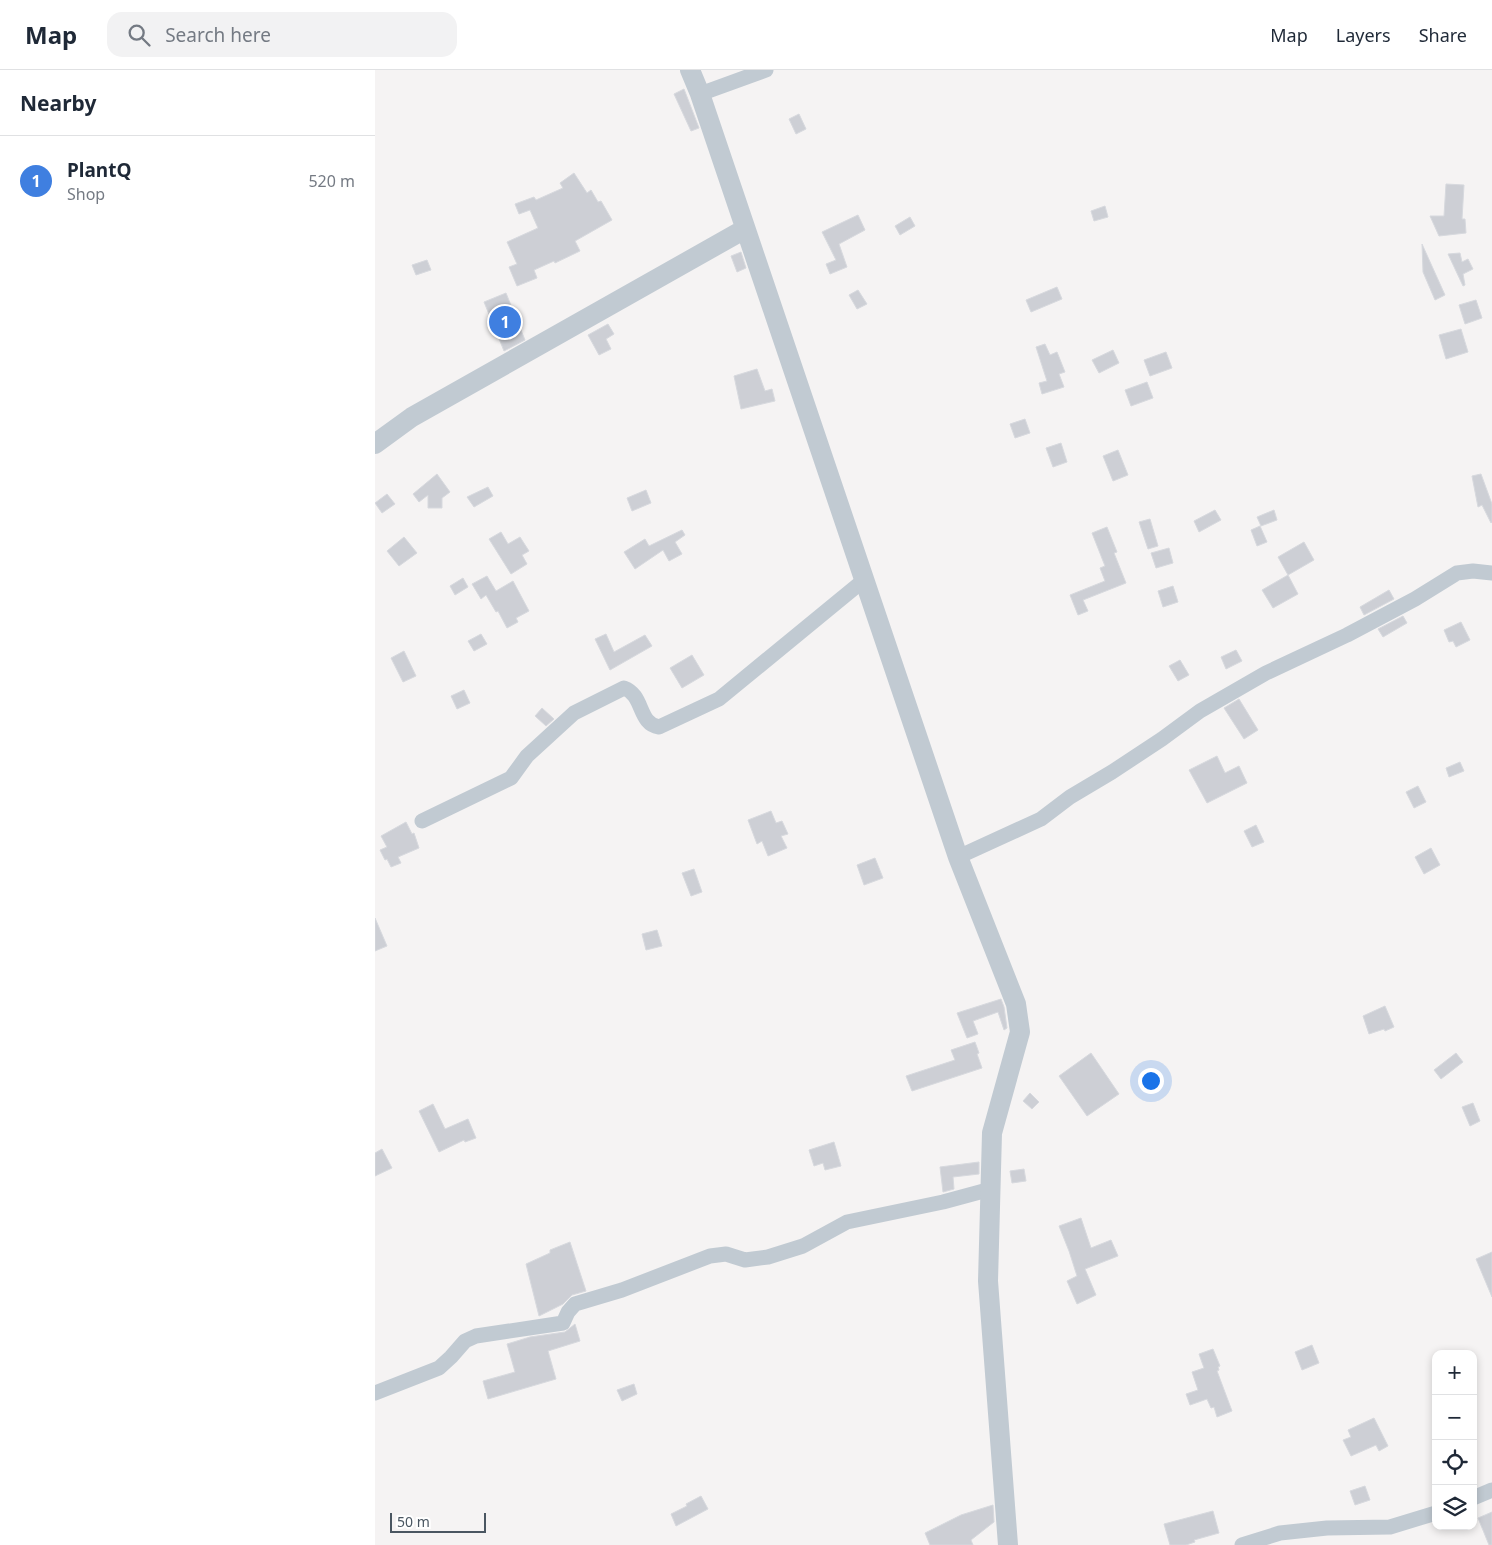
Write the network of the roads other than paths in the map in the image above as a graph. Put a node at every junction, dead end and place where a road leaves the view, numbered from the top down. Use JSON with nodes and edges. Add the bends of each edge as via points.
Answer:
{"nodes":[{"id":1,"x":689,"y":70,"type":"edge"},
{"id":2,"x":767,"y":70,"type":"edge"},
{"id":3,"x":700,"y":94,"type":"junction"},
{"id":4,"x":745,"y":229,"type":"junction"},
{"id":5,"x":375,"y":444,"type":"edge"},
{"id":6,"x":1492,"y":573,"type":"edge"},
{"id":7,"x":863,"y":580,"type":"junction"},
{"id":8,"x":422,"y":821,"type":"dead end"},
{"id":9,"x":959,"y":857,"type":"junction"},
{"id":10,"x":991,"y":1189,"type":"junction"},
{"id":11,"x":375,"y":1393,"type":"edge"},
{"id":12,"x":1492,"y":1490,"type":"edge"},
{"id":13,"x":1477,"y":1496,"type":"edge"},
{"id":14,"x":1432,"y":1514,"type":"edge"},
{"id":15,"x":1009,"y":1545,"type":"edge"},
{"id":16,"x":1242,"y":1545,"type":"edge"}],
"edges":[{"from":1,"to":3,"type":"street"},
{"from":2,"to":3,"type":"street"},
{"from":3,"to":4,"type":"street"},
{"from":4,"to":5,"type":"street","via":[[412,417]]},
{"from":4,"to":7,"type":"street"},
{"from":6,"to":9,"type":"street","via":[[1457,573],[1347,635],[1266,673],[1200,712],[1041,819]]},
{"from":7,"to":8,"type":"street","via":[[719,699],[659,727],[647,721],[634,693],[624,688],[574,713],[527,756],[511,778]]},
{"from":7,"to":9,"type":"street"},
{"from":9,"to":10,"type":"street","via":[[1016,1004],[1020,1032],[992,1133]]},
{"from":10,"to":11,"type":"street","via":[[847,1222],[803,1246],[768,1257],[745,1260],[726,1254],[710,1256],[622,1290],[575,1304],[563,1323],[476,1336],[465,1341],[439,1368]]},
{"from":10,"to":15,"type":"street","via":[[988,1281]]},
{"from":12,"to":13,"type":"street"},
{"from":14,"to":16,"type":"street","via":[[1390,1527],[1280,1533]]}]}
